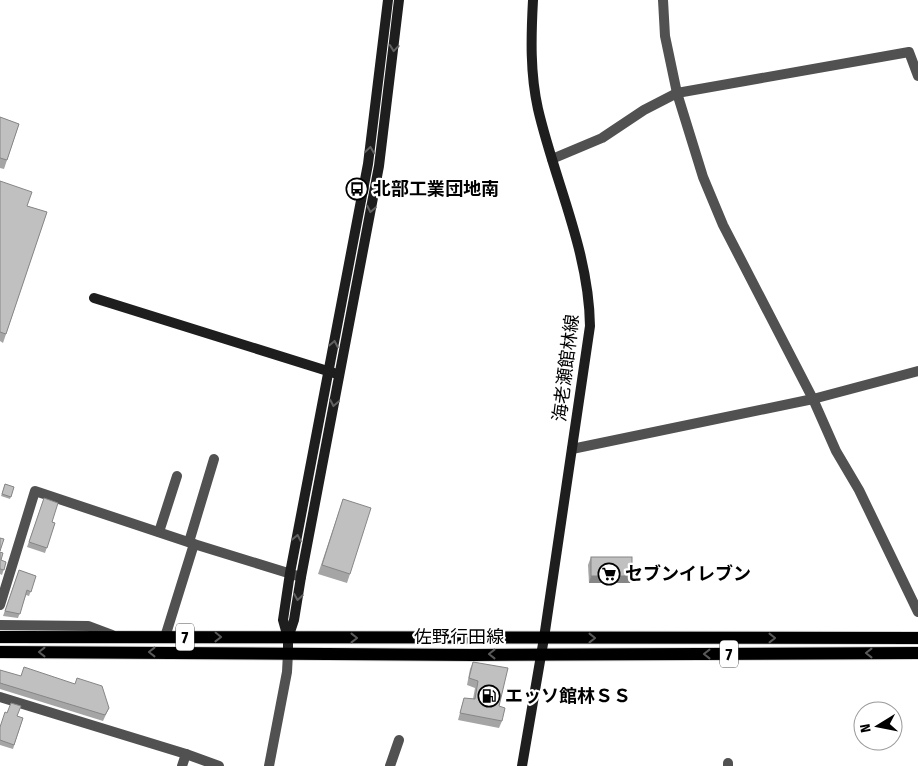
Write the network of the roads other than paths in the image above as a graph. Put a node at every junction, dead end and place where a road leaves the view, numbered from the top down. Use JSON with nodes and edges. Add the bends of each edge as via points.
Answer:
{"nodes":[{"id":1,"x":388,"y":0,"type":"edge"},
{"id":2,"x":399,"y":0,"type":"edge"},
{"id":3,"x":533,"y":0,"type":"edge"},
{"id":4,"x":663,"y":0,"type":"edge"},
{"id":5,"x":918,"y":76,"type":"edge"},
{"id":6,"x":676,"y":93,"type":"junction"},
{"id":7,"x":552,"y":159,"type":"junction"},
{"id":8,"x":94,"y":298,"type":"dead end"},
{"id":9,"x":918,"y":370,"type":"edge"},
{"id":10,"x":330,"y":371,"type":"junction"},
{"id":11,"x":340,"y":375,"type":"junction"},
{"id":12,"x":813,"y":400,"type":"junction"},
{"id":13,"x":572,"y":449,"type":"junction"},
{"id":14,"x":214,"y":459,"type":"dead end"},
{"id":15,"x":176,"y":476,"type":"dead end"},
{"id":16,"x":159,"y":532,"type":"junction"},
{"id":17,"x":191,"y":543,"type":"junction"},
{"id":18,"x":290,"y":573,"type":"junction"},
{"id":19,"x":301,"y":577,"type":"junction"},
{"id":20,"x":0,"y":604,"type":"edge"},
{"id":21,"x":918,"y":612,"type":"edge"},
{"id":22,"x":0,"y":625,"type":"edge"},
{"id":23,"x":0,"y":637,"type":"edge"},
{"id":24,"x":118,"y":637,"type":"junction"},
{"id":25,"x":165,"y":637,"type":"junction"},
{"id":26,"x":288,"y":638,"type":"junction"},
{"id":27,"x":544,"y":638,"type":"junction"},
{"id":28,"x":918,"y":638,"type":"edge"},
{"id":29,"x":0,"y":652,"type":"edge"},
{"id":30,"x":288,"y":653,"type":"junction"},
{"id":31,"x":918,"y":653,"type":"edge"},
{"id":32,"x":541,"y":654,"type":"junction"},
{"id":33,"x":0,"y":697,"type":"edge"},
{"id":34,"x":399,"y":740,"type":"dead end"},
{"id":35,"x":186,"y":754,"type":"junction"},
{"id":36,"x":182,"y":766,"type":"edge"},
{"id":37,"x":219,"y":766,"type":"edge"},
{"id":38,"x":269,"y":766,"type":"edge"},
{"id":39,"x":390,"y":766,"type":"edge"},
{"id":40,"x":522,"y":766,"type":"edge"}],
"edges":[{"from":10,"to":1,"type":"street","one_way":true,"via":[[368,164]]},
{"from":2,"to":11,"type":"street","one_way":true,"via":[[379,166]]},
{"from":3,"to":7,"type":"street","name":"海老瀬館林線","via":[[533,80]]},
{"from":4,"to":6,"type":"street","via":[[665,36]]},
{"from":5,"to":6,"type":"street","via":[[909,52]]},
{"from":6,"to":7,"type":"street","via":[[602,138]]},
{"from":6,"to":12,"type":"street","via":[[703,177],[723,225]]},
{"from":7,"to":13,"type":"street","name":"海老瀬館林線","via":[[582,256],[590,305],[590,326]]},
{"from":8,"to":10,"type":"street"},
{"from":9,"to":12,"type":"street"},
{"from":10,"to":11,"type":"street"},
{"from":18,"to":10,"type":"street","one_way":true},
{"from":11,"to":19,"type":"street","one_way":true},
{"from":12,"to":13,"type":"street"},
{"from":12,"to":21,"type":"street"},
{"from":13,"to":27,"type":"street","name":"海老瀬館林線"},
{"from":14,"to":17,"type":"street"},
{"from":15,"to":16,"type":"street"},
{"from":16,"to":17,"type":"street"},
{"from":16,"to":20,"type":"street","via":[[35,491]]},
{"from":17,"to":18,"type":"street"},
{"from":17,"to":25,"type":"street"},
{"from":18,"to":19,"type":"street"},
{"from":18,"to":26,"type":"street","via":[[283,620]]},
{"from":19,"to":26,"type":"street","one_way":true},
{"from":22,"to":24,"type":"street","via":[[88,626]]},
{"from":23,"to":24,"type":"main road","name":"佐野行田線","number":"7"},
{"from":24,"to":25,"type":"main road","name":"佐野行田線","number":"7"},
{"from":25,"to":26,"type":"main road","name":"佐野行田線","number":"7","one_way":true},
{"from":26,"to":27,"type":"main road","name":"佐野行田線","number":"7","one_way":true},
{"from":26,"to":30,"type":"street"},
{"from":27,"to":28,"type":"main road","name":"佐野行田線","number":"7","one_way":true},
{"from":27,"to":32,"type":"street","name":"海老瀬館林線"},
{"from":30,"to":29,"type":"main road","name":"佐野行田線","number":"7","one_way":true},
{"from":32,"to":30,"type":"main road","name":"佐野行田線","number":"7","one_way":true},
{"from":30,"to":38,"type":"street"},
{"from":31,"to":32,"type":"main road","name":"佐野行田線","number":"7","one_way":true},
{"from":32,"to":40,"type":"street","name":"海老瀬館林線"},
{"from":33,"to":35,"type":"street"},
{"from":34,"to":39,"type":"street"},
{"from":35,"to":36,"type":"street"},
{"from":35,"to":37,"type":"street"}]}
